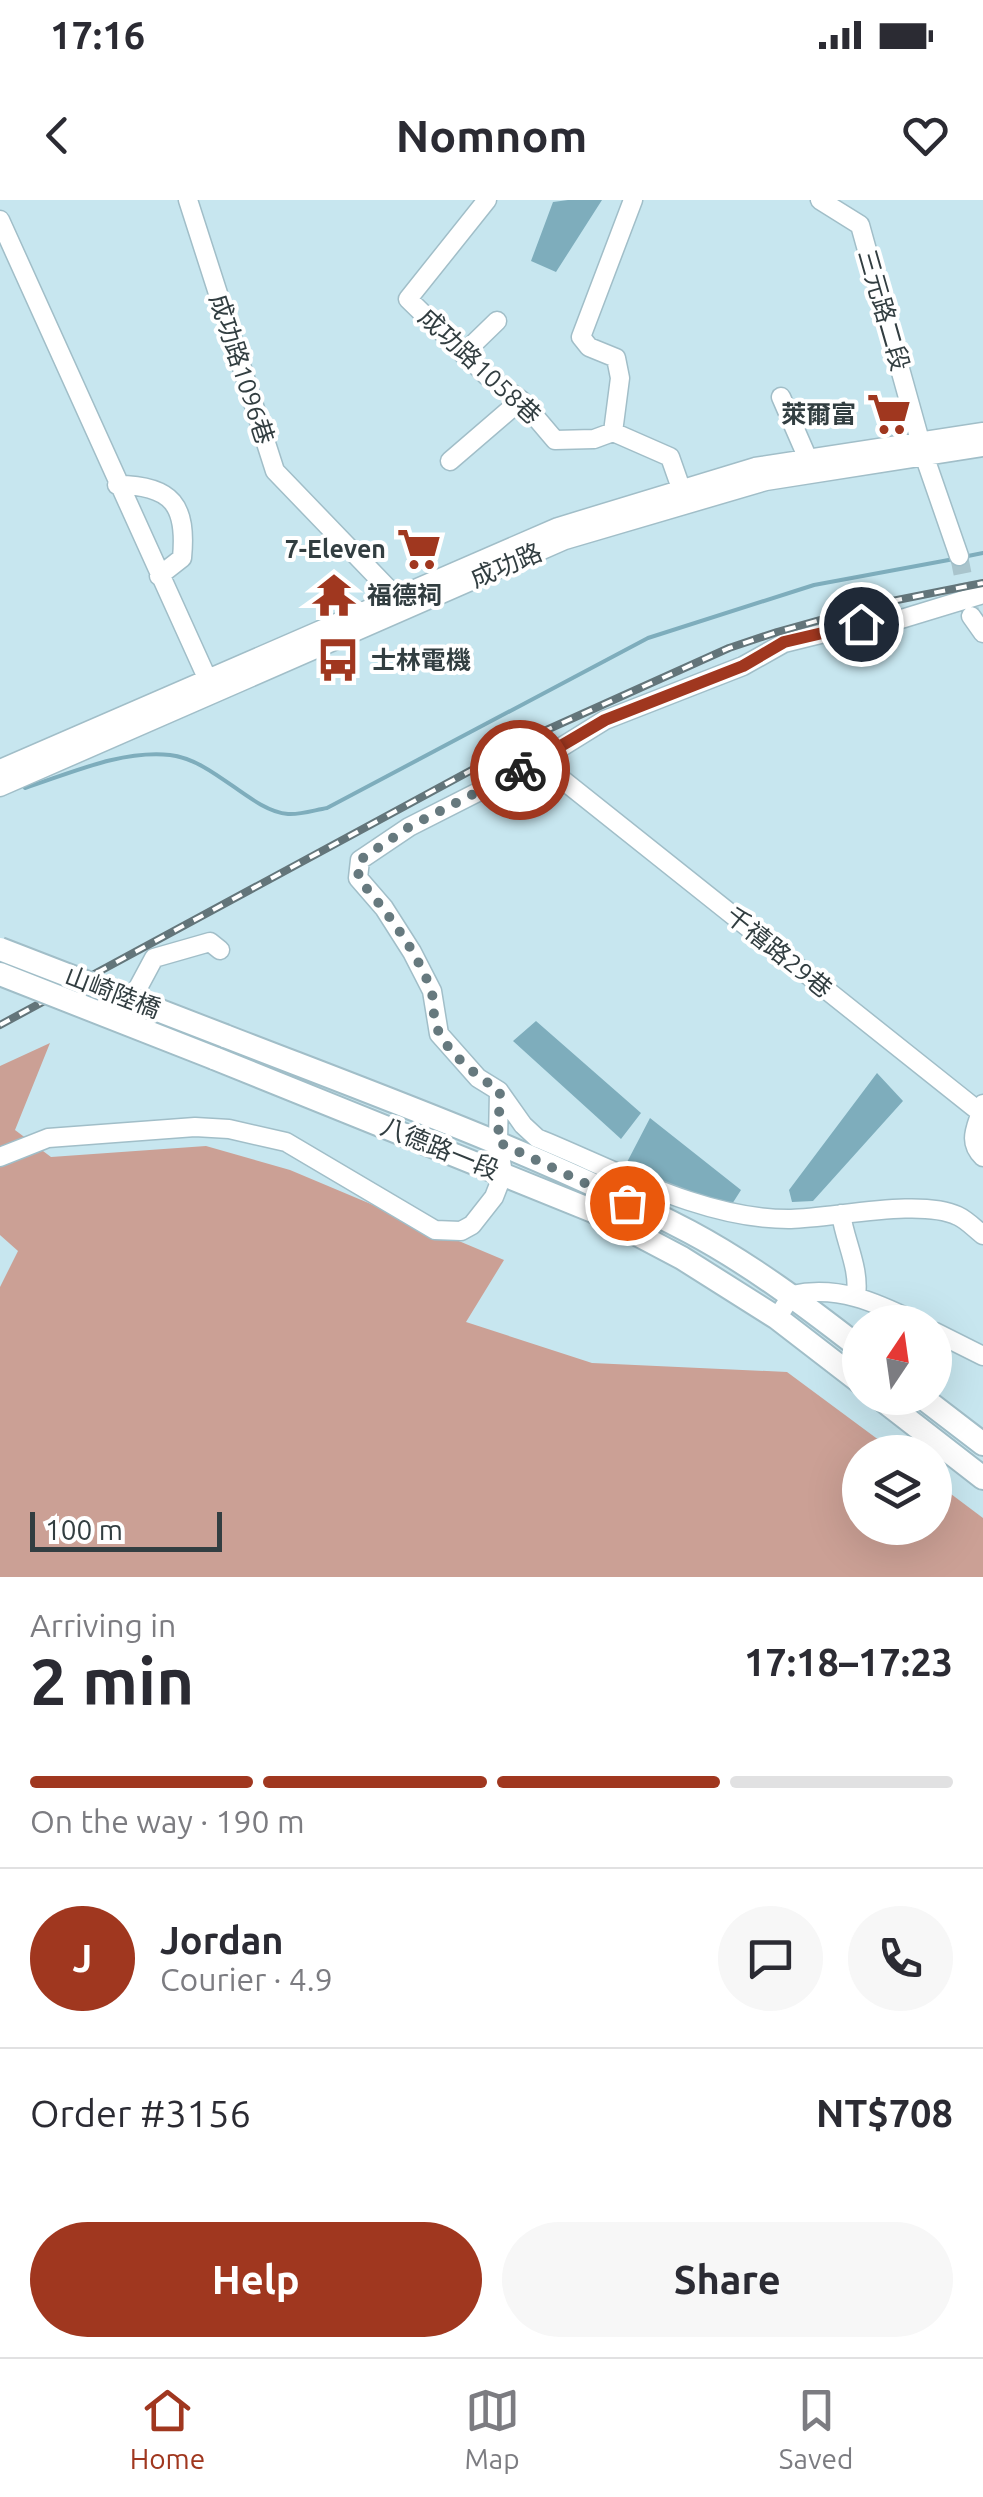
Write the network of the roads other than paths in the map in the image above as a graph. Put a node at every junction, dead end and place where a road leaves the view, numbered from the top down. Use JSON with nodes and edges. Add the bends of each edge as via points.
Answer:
{"nodes":[{"id":1,"x":188,"y":200,"type":"edge"},
{"id":2,"x":486,"y":200,"type":"edge"},
{"id":3,"x":632,"y":200,"type":"edge"},
{"id":4,"x":820,"y":200,"type":"edge"},
{"id":5,"x":852,"y":200,"type":"edge"},
{"id":6,"x":0,"y":220,"type":"edge"},
{"id":7,"x":860,"y":225,"type":"junction"},
{"id":8,"x":497,"y":321,"type":"dead end"},
{"id":9,"x":464,"y":354,"type":"junction"},
{"id":10,"x":781,"y":397,"type":"dead end"},
{"id":11,"x":521,"y":400,"type":"junction"},
{"id":12,"x":613,"y":432,"type":"junction"},
{"id":13,"x":983,"y":432,"type":"edge"},
{"id":14,"x":983,"y":447,"type":"edge"},
{"id":15,"x":923,"y":448,"type":"junction"},
{"id":16,"x":808,"y":459,"type":"junction"},
{"id":17,"x":450,"y":460,"type":"dead end"},
{"id":18,"x":117,"y":485,"type":"junction"},
{"id":19,"x":683,"y":496,"type":"junction"},
{"id":20,"x":959,"y":556,"type":"tunnel mouth"},
{"id":21,"x":160,"y":576,"type":"junction"},
{"id":22,"x":983,"y":594,"type":"edge"},
{"id":23,"x":401,"y":602,"type":"junction"},
{"id":24,"x":971,"y":616,"type":"tunnel mouth"},
{"id":25,"x":983,"y":633,"type":"edge"},
{"id":26,"x":211,"y":686,"type":"junction"},
{"id":27,"x":538,"y":761,"type":"junction"},
{"id":28,"x":3,"y":774,"type":"edge"},
{"id":29,"x":0,"y":949,"type":"edge"},
{"id":30,"x":220,"y":950,"type":"dead end"},
{"id":31,"x":0,"y":974,"type":"edge"},
{"id":32,"x":132,"y":999,"type":"junction"},
{"id":33,"x":225,"y":1036,"type":"joint"},
{"id":34,"x":214,"y":1058,"type":"joint"},
{"id":35,"x":500,"y":1091,"type":"junction"},
{"id":36,"x":982,"y":1109,"type":"edge"},
{"id":37,"x":498,"y":1142,"type":"junction"},
{"id":38,"x":0,"y":1156,"type":"edge"},
{"id":39,"x":983,"y":1157,"type":"edge"},
{"id":40,"x":504,"y":1174,"type":"junction"},
{"id":41,"x":842,"y":1214,"type":"junction"},
{"id":42,"x":983,"y":1235,"type":"edge"},
{"id":43,"x":792,"y":1296,"type":"junction"},
{"id":44,"x":856,"y":1296,"type":"junction"},
{"id":45,"x":877,"y":1305,"type":"edge"},
{"id":46,"x":777,"y":1318,"type":"junction"},
{"id":47,"x":842,"y":1334,"type":"edge"},
{"id":48,"x":952,"y":1340,"type":"edge"},
{"id":49,"x":983,"y":1356,"type":"edge"},
{"id":50,"x":842,"y":1368,"type":"edge"},
{"id":51,"x":902,"y":1415,"type":"edge"},
{"id":52,"x":946,"y":1415,"type":"edge"},
{"id":53,"x":983,"y":1444,"type":"edge"},
{"id":54,"x":983,"y":1478,"type":"edge"}],
"edges":[{"from":1,"to":23,"type":"street","name":"成功路1096巷","via":[[275,471]]},
{"from":2,"to":9,"type":"street","name":"成功路1058巷","via":[[408,299]]},
{"from":3,"to":12,"type":"street","via":[[581,337],[616,358]]},
{"from":4,"to":7,"type":"street","name":"三元路二段"},
{"from":5,"to":7,"type":"street"},
{"from":6,"to":18,"type":"street"},
{"from":7,"to":15,"type":"street","name":"三元路二段"},
{"from":8,"to":9,"type":"street"},
{"from":9,"to":11,"type":"street","name":"成功路1058巷"},
{"from":10,"to":16,"type":"street"},
{"from":11,"to":12,"type":"street","name":"成功路1058巷","via":[[556,440],[594,440]]},
{"from":11,"to":17,"type":"street"},
{"from":12,"to":19,"type":"street","via":[[670,456]]},
{"from":13,"to":15,"type":"street","name":"成功路"},
{"from":14,"to":15,"type":"street","name":"成功路"},
{"from":15,"to":16,"type":"street","name":"成功路"},
{"from":15,"to":19,"type":"street","name":"成功路"},
{"from":15,"to":20,"type":"street","name":"三元路二段"},
{"from":16,"to":19,"type":"street","name":"成功路","via":[[755,467]]},
{"from":18,"to":21,"type":"street"},
{"from":18,"to":21,"type":"street","via":[[146,485],[174,503],[185,523],[182,558]]},
{"from":19,"to":23,"type":"street","name":"成功路"},
{"from":21,"to":26,"type":"street"},
{"from":22,"to":27,"type":"street","via":[[898,620],[784,642],[743,666],[605,720]]},
{"from":23,"to":26,"type":"street","name":"成功路"},
{"from":24,"to":25,"type":"street"},
{"from":26,"to":28,"type":"street","name":"成功路"},
{"from":27,"to":35,"type":"street","via":[[409,827],[356,868],[426,978],[440,1034],[478,1078]]},
{"from":27,"to":36,"type":"street","name":"千禧路29巷"},
{"from":29,"to":32,"type":"main road","name":"山崎陸橋","bridge":true},
{"from":30,"to":32,"type":"street","via":[[210,942],[154,958]]},
{"from":31,"to":34,"type":"main road","name":"山崎陸橋","bridge":true},
{"from":32,"to":33,"type":"main road","name":"山崎陸橋","bridge":true},
{"from":33,"to":37,"type":"main road","name":"八德路一段"},
{"from":34,"to":40,"type":"main road","name":"八德路一段"},
{"from":35,"to":37,"type":"street"},
{"from":35,"to":41,"type":"street","via":[[538,1138],[702,1204],[752,1218]]},
{"from":36,"to":39,"type":"street","name":"千禧路29巷","via":[[973,1136]]},
{"from":37,"to":40,"type":"street"},
{"from":37,"to":43,"type":"main road","name":"八德路一段","via":[[692,1233]]},
{"from":38,"to":40,"type":"street","via":[[48,1138],[229,1129],[286,1142],[451,1234],[472,1224]]},
{"from":40,"to":46,"type":"main road","name":"八德路一段","via":[[593,1211]]},
{"from":41,"to":42,"type":"street","via":[[934,1209],[958,1216]]},
{"from":41,"to":44,"type":"street","via":[[856,1266]]},
{"from":43,"to":44,"type":"street","via":[[816,1290]]},
{"from":43,"to":46,"type":"street"},
{"from":43,"to":47,"type":"main road","name":"八德路一段"},
{"from":44,"to":45,"type":"street"},
{"from":46,"to":50,"type":"main road","name":"八德路一段"},
{"from":48,"to":49,"type":"street"},
{"from":51,"to":54,"type":"main road"},
{"from":52,"to":53,"type":"main road"}]}
